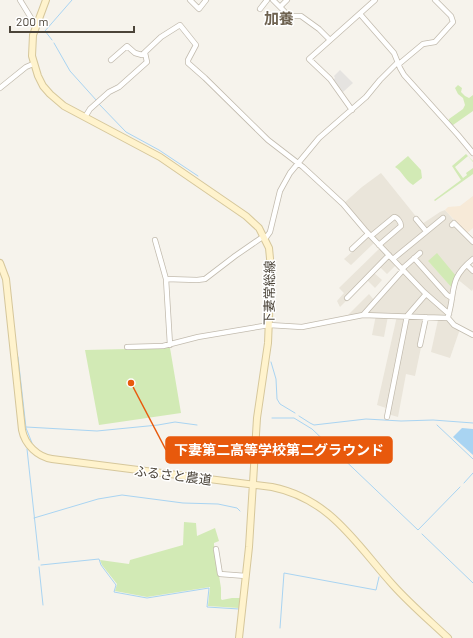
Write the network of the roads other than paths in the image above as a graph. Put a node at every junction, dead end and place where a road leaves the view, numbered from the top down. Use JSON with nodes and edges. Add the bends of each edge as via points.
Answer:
{"nodes":[{"id":1,"x":20,"y":0,"type":"edge"},
{"id":2,"x":46,"y":0,"type":"edge"},
{"id":3,"x":190,"y":0,"type":"edge"},
{"id":4,"x":206,"y":0,"type":"edge"},
{"id":5,"x":267,"y":0,"type":"edge"},
{"id":6,"x":273,"y":0,"type":"edge"},
{"id":7,"x":286,"y":0,"type":"edge"},
{"id":8,"x":374,"y":0,"type":"edge"},
{"id":9,"x":435,"y":0,"type":"edge"},
{"id":10,"x":280,"y":7,"type":"junction"},
{"id":11,"x":260,"y":9,"type":"dead end"},
{"id":12,"x":454,"y":10,"type":"dead end"},
{"id":13,"x":360,"y":14,"type":"junction"},
{"id":14,"x":449,"y":14,"type":"junction"},
{"id":15,"x":36,"y":26,"type":"junction"},
{"id":16,"x":330,"y":40,"type":"junction"},
{"id":17,"x":145,"y":53,"type":"junction"},
{"id":18,"x":111,"y":60,"type":"dead end"},
{"id":19,"x":398,"y":63,"type":"junction"},
{"id":20,"x":34,"y":64,"type":"junction"},
{"id":21,"x":0,"y":88,"type":"edge"},
{"id":22,"x":352,"y":110,"type":"junction"},
{"id":23,"x":85,"y":117,"type":"junction"},
{"id":24,"x":473,"y":153,"type":"edge"},
{"id":25,"x":297,"y":163,"type":"junction"},
{"id":26,"x":442,"y":218,"type":"dead end"},
{"id":27,"x":416,"y":219,"type":"dead end"},
{"id":28,"x":452,"y":225,"type":"dead end"},
{"id":29,"x":426,"y":231,"type":"junction"},
{"id":30,"x":370,"y":235,"type":"junction"},
{"id":31,"x":264,"y":238,"type":"junction"},
{"id":32,"x":155,"y":240,"type":"dead end"},
{"id":33,"x":473,"y":242,"type":"edge"},
{"id":34,"x":379,"y":245,"type":"junction"},
{"id":35,"x":352,"y":249,"type":"dead end"},
{"id":36,"x":420,"y":253,"type":"dead end"},
{"id":37,"x":391,"y":257,"type":"junction"},
{"id":38,"x":414,"y":258,"type":"junction"},
{"id":39,"x":473,"y":259,"type":"edge"},
{"id":40,"x":0,"y":263,"type":"edge"},
{"id":41,"x":467,"y":264,"type":"junction"},
{"id":42,"x":402,"y":269,"type":"junction"},
{"id":43,"x":473,"y":271,"type":"edge"},
{"id":44,"x":166,"y":278,"type":"junction"},
{"id":45,"x":426,"y":294,"type":"junction"},
{"id":46,"x":347,"y":298,"type":"dead end"},
{"id":47,"x":452,"y":298,"type":"junction"},
{"id":48,"x":363,"y":315,"type":"junction"},
{"id":49,"x":407,"y":316,"type":"junction"},
{"id":50,"x":448,"y":316,"type":"junction"},
{"id":51,"x":426,"y":317,"type":"junction"},
{"id":52,"x":269,"y":325,"type":"junction"},
{"id":53,"x":473,"y":335,"type":"edge"},
{"id":54,"x":170,"y":345,"type":"junction"},
{"id":55,"x":420,"y":345,"type":"dead end"},
{"id":56,"x":127,"y":347,"type":"dead end"},
{"id":57,"x":387,"y":417,"type":"dead end"},
{"id":58,"x":253,"y":485,"type":"junction"},
{"id":59,"x":216,"y":549,"type":"dead end"},
{"id":60,"x":246,"y":576,"type":"junction"},
{"id":61,"x":239,"y":638,"type":"edge"},
{"id":62,"x":448,"y":638,"type":"edge"}],
"edges":[{"from":1,"to":15,"type":"street"},
{"from":2,"to":15,"type":"main road","name":"下妻常総線"},
{"from":3,"to":4,"type":"street","via":[[198,9]]},
{"from":5,"to":11,"type":"street"},
{"from":6,"to":10,"type":"street"},
{"from":7,"to":10,"type":"street"},
{"from":8,"to":13,"type":"street"},
{"from":9,"to":14,"type":"street"},
{"from":10,"to":16,"type":"street","via":[[289,16],[301,16]]},
{"from":12,"to":14,"type":"street"},
{"from":13,"to":16,"type":"street"},
{"from":13,"to":19,"type":"street","via":[[394,53]]},
{"from":14,"to":19,"type":"street","via":[[452,22],[435,42],[423,44]]},
{"from":15,"to":20,"type":"main road","name":"下妻常総線","via":[[32,47]]},
{"from":16,"to":22,"type":"street","via":[[309,59],[330,79]]},
{"from":17,"to":18,"type":"street","via":[[137,54],[127,46]]},
{"from":17,"to":23,"type":"street","via":[[146,62],[90,109]]},
{"from":17,"to":25,"type":"street","via":[[161,37],[180,25],[196,45],[188,63],[268,140]]},
{"from":19,"to":22,"type":"street"},
{"from":19,"to":24,"type":"street","via":[[404,75]]},
{"from":20,"to":21,"type":"street","via":[[26,67]]},
{"from":20,"to":23,"type":"main road","name":"下妻常総線","via":[[40,80],[50,94],[64,106]]},
{"from":22,"to":25,"type":"street","via":[[318,138]]},
{"from":23,"to":31,"type":"main road","name":"下妻常総線","via":[[178,168],[246,216]]},
{"from":25,"to":30,"type":"street","via":[[342,204]]},
{"from":25,"to":31,"type":"street","via":[[282,187],[270,232]]},
{"from":26,"to":29,"type":"street"},
{"from":27,"to":29,"type":"street"},
{"from":28,"to":33,"type":"street","via":[[454,223]]},
{"from":29,"to":37,"type":"street"},
{"from":30,"to":34,"type":"street"},
{"from":30,"to":34,"type":"street","via":[[394,217],[397,218],[401,226]]},
{"from":30,"to":35,"type":"street"},
{"from":31,"to":44,"type":"street","via":[[205,279]]},
{"from":31,"to":52,"type":"main road","name":"下妻常総線","via":[[270,251],[271,262]]},
{"from":32,"to":44,"type":"street"},
{"from":34,"to":37,"type":"street"},
{"from":36,"to":38,"type":"street"},
{"from":37,"to":42,"type":"street"},
{"from":37,"to":46,"type":"street"},
{"from":38,"to":42,"type":"street"},
{"from":38,"to":47,"type":"street"},
{"from":39,"to":41,"type":"street"},
{"from":40,"to":58,"type":"main road","name":"ふるさと農道","via":[[6,279],[22,430],[26,441],[36,452],[49,459]]},
{"from":41,"to":43,"type":"street"},
{"from":41,"to":47,"type":"street","via":[[454,281]]},
{"from":42,"to":45,"type":"street"},
{"from":42,"to":48,"type":"street"},
{"from":44,"to":54,"type":"street"},
{"from":45,"to":49,"type":"street"},
{"from":45,"to":50,"type":"street"},
{"from":47,"to":50,"type":"street"},
{"from":48,"to":49,"type":"street"},
{"from":48,"to":52,"type":"street","via":[[302,327]]},
{"from":49,"to":51,"type":"street"},
{"from":49,"to":57,"type":"street"},
{"from":50,"to":51,"type":"street"},
{"from":50,"to":53,"type":"street","via":[[454,325]]},
{"from":51,"to":55,"type":"street"},
{"from":52,"to":54,"type":"street","via":[[198,337]]},
{"from":52,"to":58,"type":"main road","name":"下妻常総線","via":[[257,418]]},
{"from":54,"to":56,"type":"street"},
{"from":58,"to":60,"type":"main road","name":"下妻常総線"},
{"from":58,"to":62,"type":"main road","name":"ふるさと農道","via":[[293,493],[327,512],[348,532],[394,586]]},
{"from":59,"to":60,"type":"street","via":[[220,574]]},
{"from":60,"to":61,"type":"main road","name":"下妻常総線"}]}
